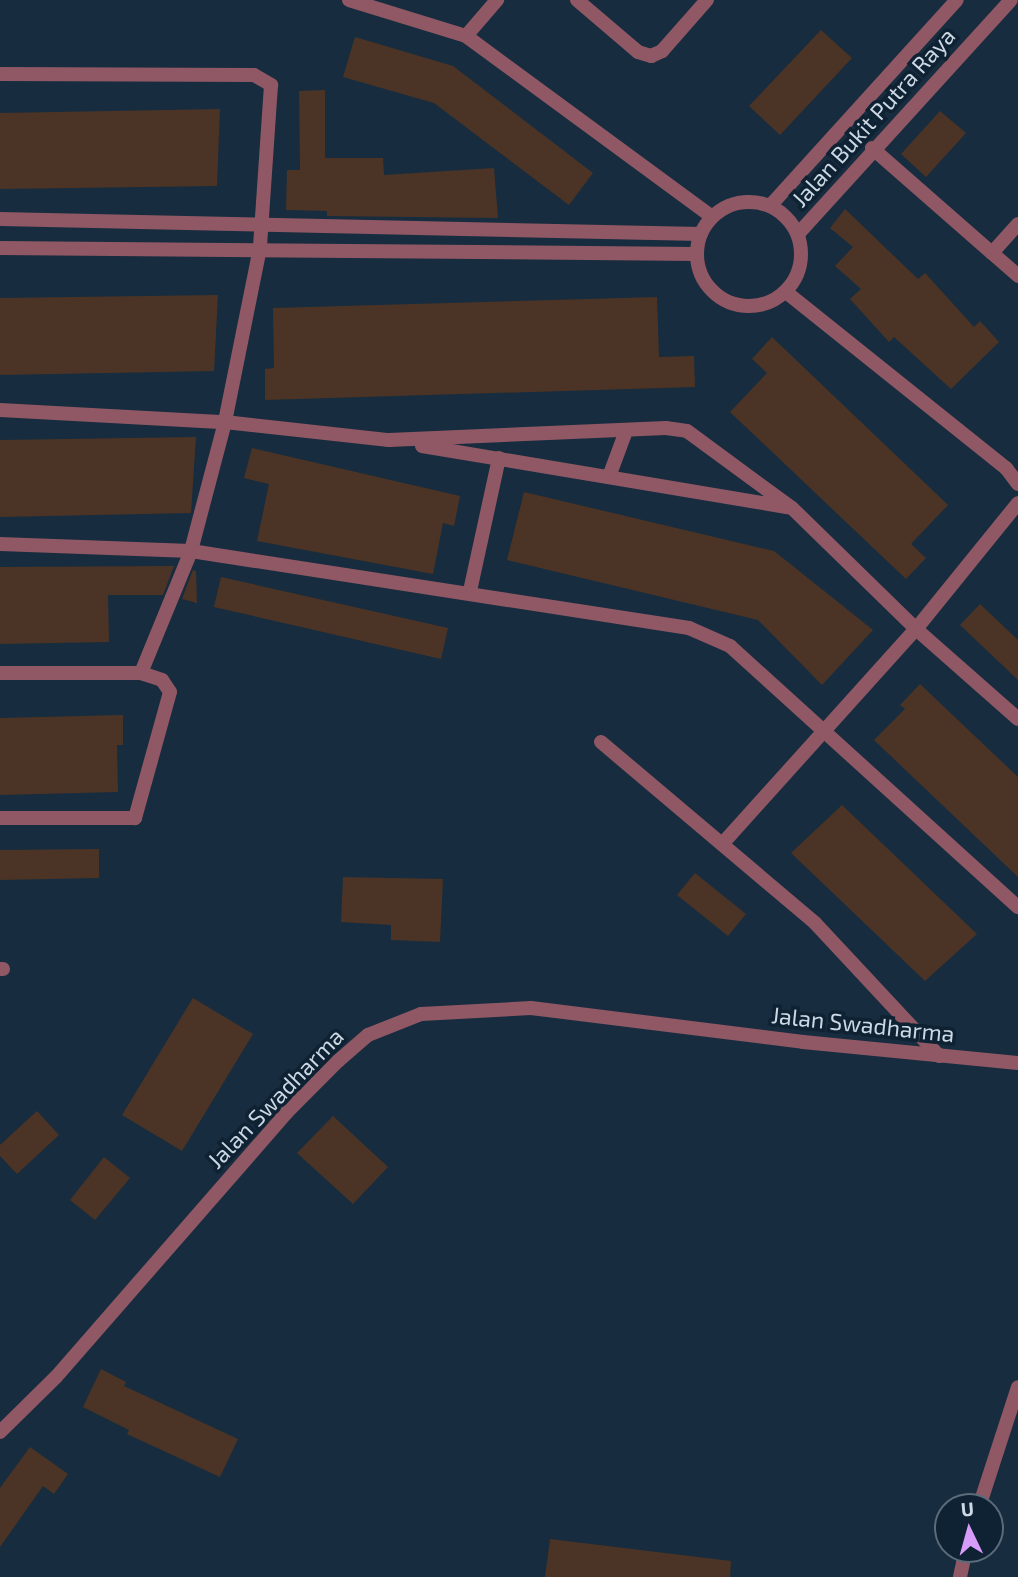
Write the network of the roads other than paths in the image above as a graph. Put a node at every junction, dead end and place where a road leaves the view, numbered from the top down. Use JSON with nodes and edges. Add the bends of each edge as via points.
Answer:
{"nodes":[{"id":1,"x":349,"y":0,"type":"edge"},
{"id":2,"x":497,"y":0,"type":"edge"},
{"id":3,"x":577,"y":0,"type":"edge"},
{"id":4,"x":707,"y":0,"type":"edge"},
{"id":5,"x":957,"y":0,"type":"edge"},
{"id":6,"x":1011,"y":0,"type":"edge"},
{"id":7,"x":466,"y":36,"type":"junction"},
{"id":8,"x":0,"y":74,"type":"edge"},
{"id":9,"x":873,"y":148,"type":"junction"},
{"id":10,"x":770,"y":206,"type":"junction"},
{"id":11,"x":712,"y":217,"type":"junction"},
{"id":12,"x":0,"y":219,"type":"edge"},
{"id":13,"x":1018,"y":223,"type":"edge"},
{"id":14,"x":262,"y":226,"type":"junction"},
{"id":15,"x":701,"y":234,"type":"junction"},
{"id":16,"x":798,"y":234,"type":"junction"},
{"id":17,"x":0,"y":248,"type":"edge"},
{"id":18,"x":260,"y":248,"type":"junction"},
{"id":19,"x":992,"y":253,"type":"junction"},
{"id":20,"x":696,"y":254,"type":"junction"},
{"id":21,"x":1018,"y":276,"type":"edge"},
{"id":22,"x":786,"y":292,"type":"junction"},
{"id":23,"x":0,"y":410,"type":"edge"},
{"id":24,"x":225,"y":422,"type":"junction"},
{"id":25,"x":626,"y":431,"type":"junction"},
{"id":26,"x":389,"y":440,"type":"junction"},
{"id":27,"x":499,"y":458,"type":"junction"},
{"id":28,"x":610,"y":474,"type":"junction"},
{"id":29,"x":1018,"y":484,"type":"edge"},
{"id":30,"x":1018,"y":503,"type":"edge"},
{"id":31,"x":792,"y":508,"type":"junction"},
{"id":32,"x":0,"y":544,"type":"edge"},
{"id":33,"x":191,"y":551,"type":"junction"},
{"id":34,"x":470,"y":592,"type":"junction"},
{"id":35,"x":916,"y":629,"type":"junction"},
{"id":36,"x":0,"y":673,"type":"edge"},
{"id":37,"x":141,"y":673,"type":"junction"},
{"id":38,"x":1018,"y":719,"type":"edge"},
{"id":39,"x":825,"y":730,"type":"junction"},
{"id":40,"x":601,"y":742,"type":"dead end"},
{"id":41,"x":0,"y":818,"type":"edge"},
{"id":42,"x":724,"y":842,"type":"junction"},
{"id":43,"x":1018,"y":907,"type":"edge"},
{"id":44,"x":939,"y":1056,"type":"junction"},
{"id":45,"x":1018,"y":1063,"type":"edge"},
{"id":46,"x":1018,"y":1387,"type":"edge"},
{"id":47,"x":0,"y":1432,"type":"edge"},
{"id":48,"x":984,"y":1493,"type":"edge"}],
"edges":[{"from":1,"to":7,"type":"street"},
{"from":2,"to":7,"type":"street"},
{"from":3,"to":4,"type":"street","via":[[638,52],[651,56],[662,51]]},
{"from":5,"to":10,"type":"street","name":"Jalan Bukit Putra Raya"},
{"from":6,"to":9,"type":"street","name":"Jalan Bukit Putra Raya"},
{"from":7,"to":11,"type":"street"},
{"from":8,"to":14,"type":"street","via":[[264,78],[271,85],[272,101]]},
{"from":9,"to":16,"type":"street","name":"Jalan Bukit Putra Raya"},
{"from":9,"to":19,"type":"street"},
{"from":10,"to":11,"type":"street","via":[[750,201],[729,206]]},
{"from":10,"to":16,"type":"street","via":[[787,218]]},
{"from":11,"to":15,"type":"street"},
{"from":12,"to":14,"type":"street"},
{"from":13,"to":19,"type":"street"},
{"from":14,"to":15,"type":"street"},
{"from":14,"to":18,"type":"street"},
{"from":15,"to":20,"type":"street"},
{"from":16,"to":22,"type":"street","via":[[802,255],[798,275]]},
{"from":17,"to":18,"type":"street"},
{"from":18,"to":20,"type":"street"},
{"from":18,"to":24,"type":"street"},
{"from":19,"to":21,"type":"street"},
{"from":20,"to":22,"type":"street","via":[[706,282],[728,303],[749,307],[769,303]]},
{"from":22,"to":29,"type":"street","via":[[1006,468]]},
{"from":23,"to":24,"type":"street"},
{"from":24,"to":26,"type":"street"},
{"from":24,"to":33,"type":"street"},
{"from":25,"to":26,"type":"street"},
{"from":25,"to":28,"type":"street"},
{"from":25,"to":31,"type":"street","via":[[687,431]]},
{"from":26,"to":27,"type":"street"},
{"from":27,"to":28,"type":"street"},
{"from":27,"to":34,"type":"street"},
{"from":28,"to":31,"type":"street"},
{"from":30,"to":35,"type":"street"},
{"from":31,"to":35,"type":"street"},
{"from":32,"to":33,"type":"street"},
{"from":33,"to":34,"type":"street"},
{"from":33,"to":37,"type":"street"},
{"from":34,"to":39,"type":"street","via":[[689,628],[730,646]]},
{"from":35,"to":38,"type":"street"},
{"from":35,"to":39,"type":"street"},
{"from":36,"to":37,"type":"street"},
{"from":37,"to":41,"type":"street","via":[[162,680],[170,692],[137,816],[130,821]]},
{"from":39,"to":42,"type":"street"},
{"from":39,"to":43,"type":"street"},
{"from":40,"to":42,"type":"street"},
{"from":42,"to":44,"type":"street","via":[[815,923]]},
{"from":44,"to":45,"type":"street","name":"Jalan Swadharma"},
{"from":44,"to":47,"type":"street","name":"Jalan Swadharma","via":[[531,1007],[421,1014],[368,1035],[286,1113],[56,1377]]},
{"from":46,"to":48,"type":"street"}]}
